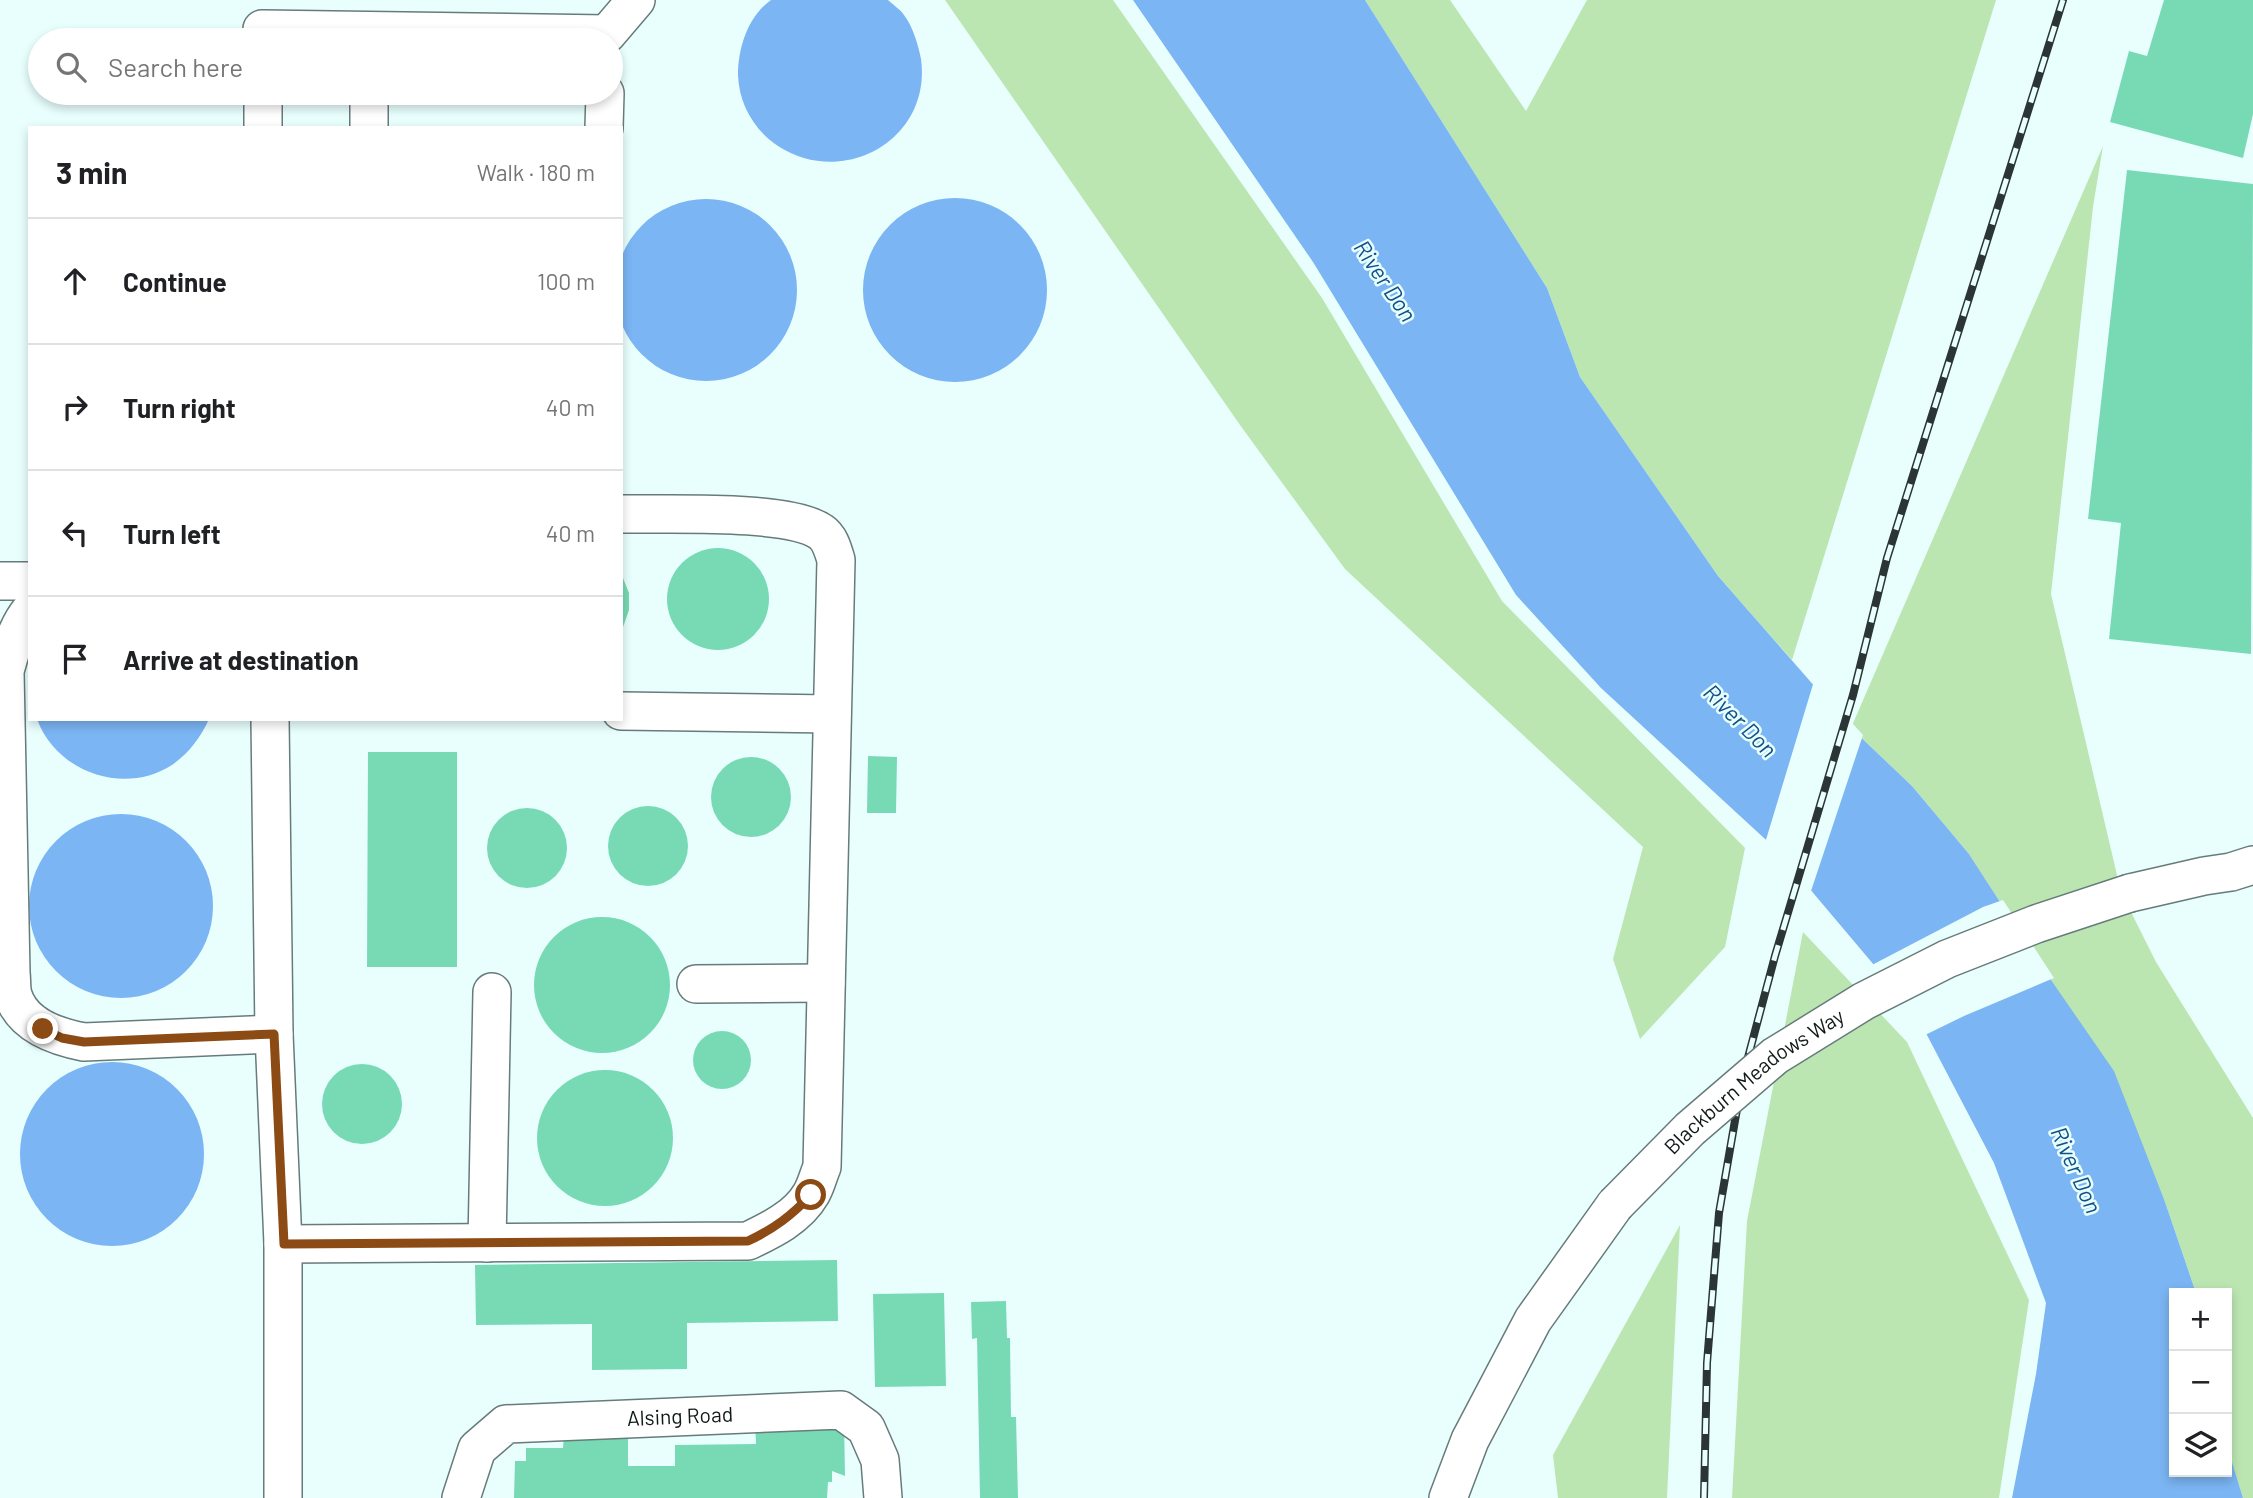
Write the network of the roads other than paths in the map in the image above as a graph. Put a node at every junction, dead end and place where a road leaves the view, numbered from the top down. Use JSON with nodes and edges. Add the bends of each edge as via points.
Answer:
{"nodes":[{"id":1,"x":636,"y":0,"type":"edge"},
{"id":2,"x":262,"y":23,"type":"edge"},
{"id":3,"x":370,"y":24,"type":"edge"},
{"id":4,"x":443,"y":28,"type":"edge"},
{"id":5,"x":613,"y":28,"type":"edge"},
{"id":6,"x":263,"y":105,"type":"edge"},
{"id":7,"x":369,"y":105,"type":"edge"},
{"id":8,"x":605,"y":105,"type":"edge"},
{"id":9,"x":263,"y":126,"type":"edge"},
{"id":10,"x":369,"y":126,"type":"edge"},
{"id":11,"x":604,"y":126,"type":"edge"},
{"id":12,"x":623,"y":514,"type":"edge"},
{"id":13,"x":0,"y":581,"type":"edge"},
{"id":14,"x":28,"y":581,"type":"edge"},
{"id":15,"x":28,"y":614,"type":"edge"},
{"id":16,"x":623,"y":711,"type":"edge"},
{"id":17,"x":832,"y":714,"type":"junction"},
{"id":18,"x":270,"y":721,"type":"edge"},
{"id":19,"x":2248,"y":868,"type":"edge"},
{"id":20,"x":826,"y":983,"type":"junction"},
{"id":21,"x":696,"y":984,"type":"dead end"},
{"id":22,"x":492,"y":992,"type":"dead end"},
{"id":23,"x":274,"y":1034,"type":"junction"},
{"id":24,"x":487,"y":1243,"type":"junction"},
{"id":25,"x":284,"y":1244,"type":"junction"},
{"id":26,"x":283,"y":1498,"type":"edge"},
{"id":27,"x":461,"y":1498,"type":"edge"},
{"id":28,"x":883,"y":1498,"type":"edge"},
{"id":29,"x":1448,"y":1498,"type":"edge"}],
"edges":[{"from":1,"to":5,"type":"street"},
{"from":2,"to":3,"type":"street"},
{"from":3,"to":4,"type":"street"},
{"from":6,"to":9,"type":"street"},
{"from":7,"to":10,"type":"street"},
{"from":8,"to":11,"type":"street"},
{"from":12,"to":17,"type":"street","via":[[744,515],[801,522],[822,532],[836,560]]},
{"from":13,"to":14,"type":"street"},
{"from":15,"to":23,"type":"street","via":[[5,671],[13,996],[26,1017],[43,1029],[84,1042]]},
{"from":16,"to":17,"type":"street"},
{"from":17,"to":20,"type":"street"},
{"from":18,"to":23,"type":"street"},
{"from":19,"to":29,"type":"street","name":"Blackburn Meadows Way","bridge":true,"via":[[2130,893],[2036,923],[1947,959],[1864,1001],[1775,1056],[1690,1129],[1615,1205],[1533,1320],[1470,1440]]},
{"from":20,"to":21,"type":"street"},
{"from":20,"to":24,"type":"street","via":[[822,1167],[811,1195],[792,1215],[748,1241]]},
{"from":22,"to":24,"type":"street"},
{"from":23,"to":25,"type":"street"},
{"from":24,"to":25,"type":"street"},
{"from":25,"to":26,"type":"street"},
{"from":27,"to":28,"type":"street","name":"Alsing Road","via":[[477,1449],[506,1424],[841,1410],[866,1428],[880,1460]]}]}
